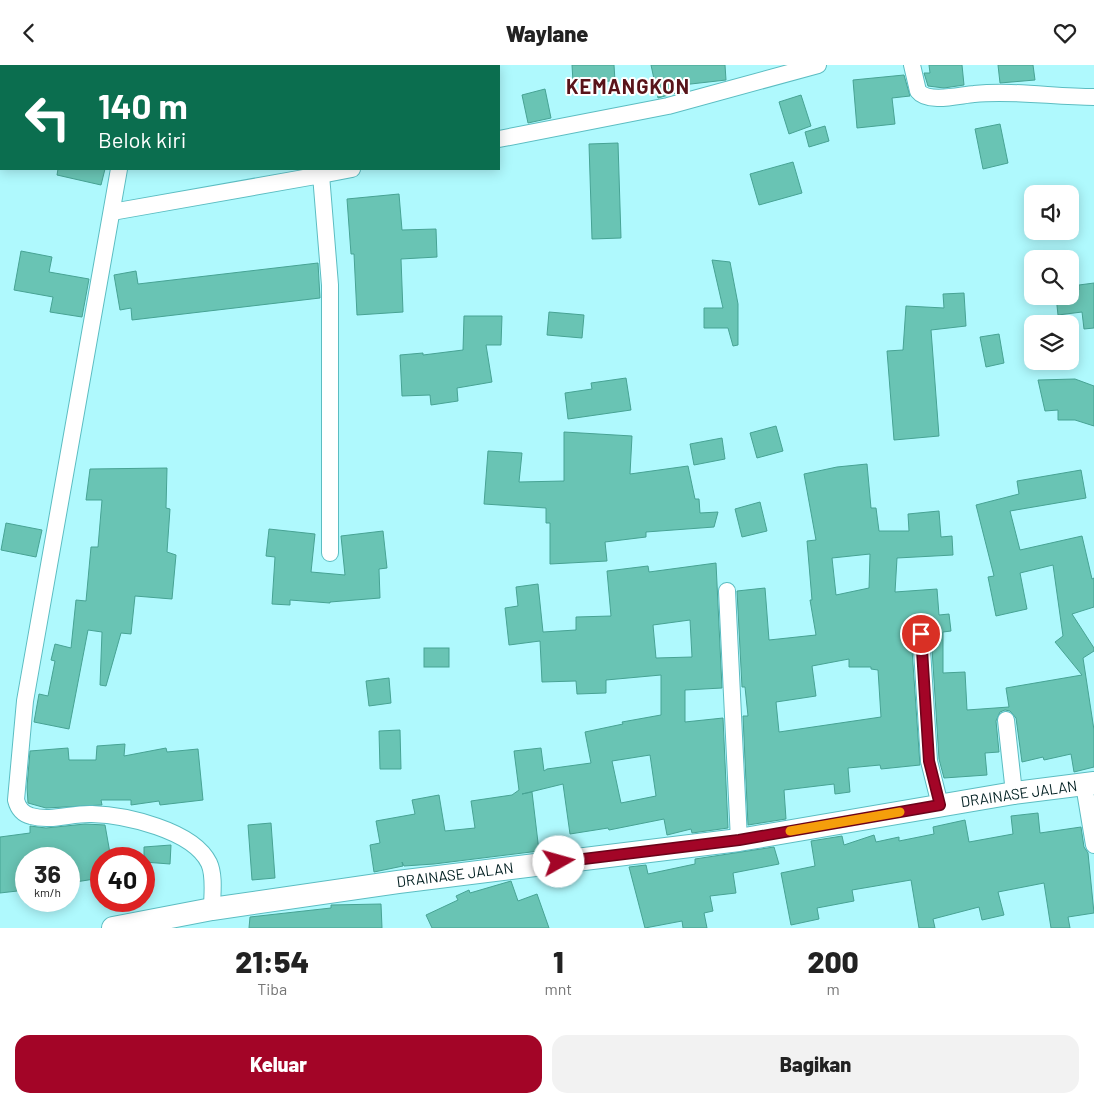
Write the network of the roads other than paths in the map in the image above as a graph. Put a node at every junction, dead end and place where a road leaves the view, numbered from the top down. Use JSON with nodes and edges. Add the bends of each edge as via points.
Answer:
{"nodes":[{"id":1,"x":818,"y":65,"type":"edge"},
{"id":2,"x":912,"y":65,"type":"edge"},
{"id":3,"x":1094,"y":97,"type":"edge"},
{"id":4,"x":500,"y":139,"type":"edge"},
{"id":5,"x":120,"y":170,"type":"edge"},
{"id":6,"x":347,"y":170,"type":"edge"},
{"id":7,"x":321,"y":175,"type":"junction"},
{"id":8,"x":112,"y":212,"type":"junction"},
{"id":9,"x":330,"y":553,"type":"dead end"},
{"id":10,"x":727,"y":591,"type":"dead end"},
{"id":11,"x":921,"y":634,"type":"dead end"},
{"id":12,"x":1006,"y":720,"type":"dead end"},
{"id":13,"x":1089,"y":784,"type":"edge"},
{"id":14,"x":1014,"y":793,"type":"junction"},
{"id":15,"x":940,"y":805,"type":"junction"},
{"id":16,"x":739,"y":840,"type":"junction"},
{"id":17,"x":1094,"y":845,"type":"edge"},
{"id":18,"x":212,"y":909,"type":"junction"},
{"id":19,"x":113,"y":928,"type":"edge"}],
"edges":[{"from":1,"to":4,"type":"street","via":[[668,106]]},
{"from":2,"to":3,"type":"street","via":[[918,91],[930,97],[1006,91]]},
{"from":5,"to":8,"type":"street"},
{"from":6,"to":7,"type":"street"},
{"from":7,"to":8,"type":"street"},
{"from":7,"to":9,"type":"street","via":[[330,285]]},
{"from":8,"to":18,"type":"street","via":[[25,701],[16,800],[23,812],[37,817],[91,813],[166,830],[195,847],[210,864]]},
{"from":10,"to":16,"type":"street"},
{"from":11,"to":15,"type":"street","via":[[929,761]]},
{"from":12,"to":14,"type":"street"},
{"from":13,"to":14,"type":"street","name":"DRAINASE JALAN"},
{"from":13,"to":17,"type":"street"},
{"from":14,"to":15,"type":"street","name":"DRAINASE JALAN"},
{"from":15,"to":16,"type":"street","name":"DRAINASE JALAN"},
{"from":16,"to":18,"type":"street","name":"DRAINASE JALAN"},
{"from":18,"to":19,"type":"street","name":"DRAINASE JALAN"}]}
